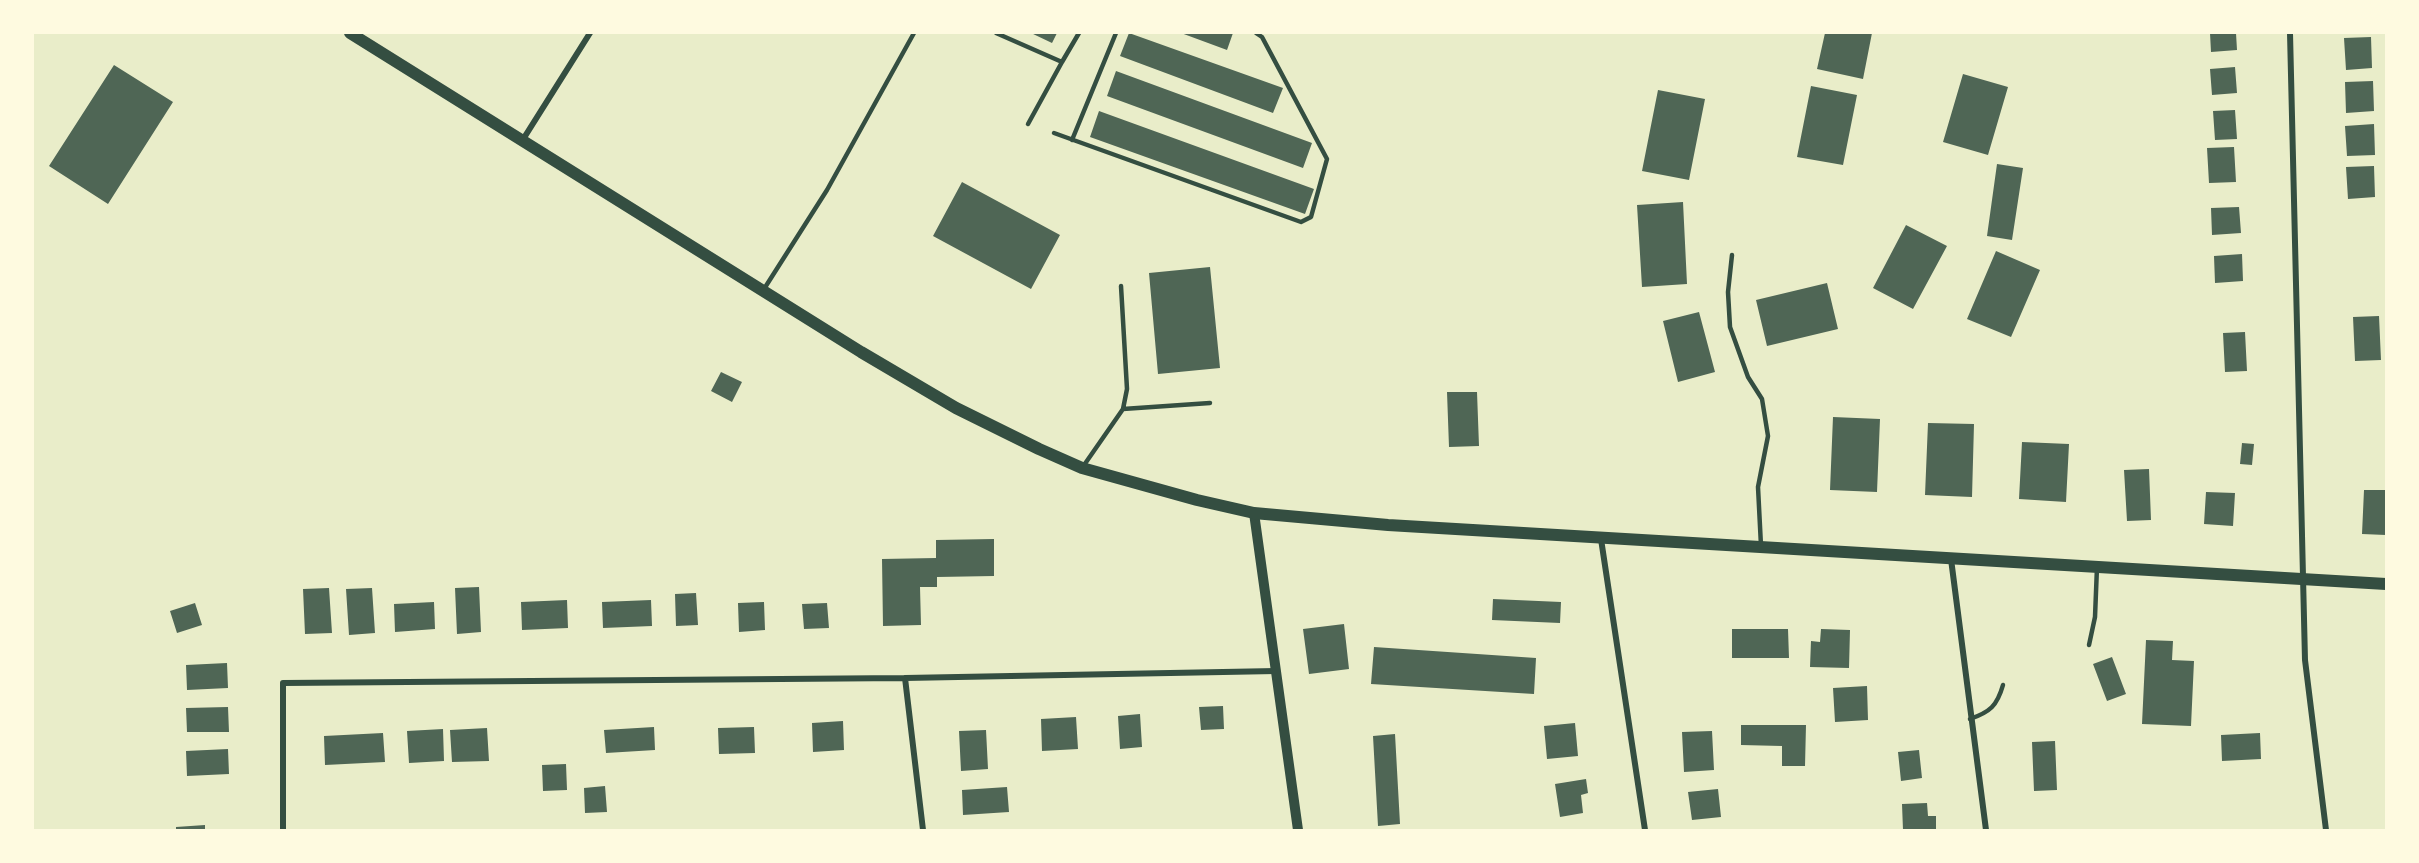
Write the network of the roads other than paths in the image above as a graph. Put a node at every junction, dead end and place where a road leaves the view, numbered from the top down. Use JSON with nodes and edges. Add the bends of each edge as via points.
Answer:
{"nodes":[{"id":1,"x":350,"y":33,"type":"edge"},
{"id":2,"x":590,"y":33,"type":"edge"},
{"id":3,"x":914,"y":33,"type":"edge"},
{"id":4,"x":996,"y":33,"type":"edge"},
{"id":5,"x":1079,"y":33,"type":"edge"},
{"id":6,"x":1116,"y":33,"type":"edge"},
{"id":7,"x":1256,"y":33,"type":"edge"},
{"id":8,"x":2290,"y":33,"type":"edge"},
{"id":9,"x":1062,"y":62,"type":"junction"},
{"id":10,"x":1028,"y":124,"type":"dead end"},
{"id":11,"x":1054,"y":133,"type":"dead end"},
{"id":12,"x":1072,"y":140,"type":"junction"},
{"id":13,"x":522,"y":141,"type":"junction"},
{"id":14,"x":1732,"y":255,"type":"dead end"},
{"id":15,"x":1121,"y":286,"type":"dead end"},
{"id":16,"x":762,"y":291,"type":"junction"},
{"id":17,"x":1210,"y":403,"type":"dead end"},
{"id":18,"x":1123,"y":410,"type":"junction"},
{"id":19,"x":1082,"y":468,"type":"junction"},
{"id":20,"x":1254,"y":513,"type":"junction"},
{"id":21,"x":1601,"y":539,"type":"junction"},
{"id":22,"x":1761,"y":548,"type":"junction"},
{"id":23,"x":1951,"y":559,"type":"junction"},
{"id":24,"x":2097,"y":567,"type":"junction"},
{"id":25,"x":2303,"y":579,"type":"junction"},
{"id":26,"x":2386,"y":584,"type":"edge"},
{"id":27,"x":2089,"y":645,"type":"dead end"},
{"id":28,"x":1276,"y":671,"type":"junction"},
{"id":29,"x":905,"y":678,"type":"junction"},
{"id":30,"x":2003,"y":685,"type":"dead end"},
{"id":31,"x":1970,"y":719,"type":"junction"},
{"id":32,"x":283,"y":830,"type":"edge"},
{"id":33,"x":923,"y":830,"type":"edge"},
{"id":34,"x":1298,"y":830,"type":"edge"},
{"id":35,"x":1645,"y":830,"type":"edge"},
{"id":36,"x":1986,"y":830,"type":"edge"},
{"id":37,"x":2326,"y":830,"type":"edge"}],
"edges":[{"from":1,"to":13,"type":"main road"},
{"from":2,"to":13,"type":"street"},
{"from":3,"to":16,"type":"lane","via":[[827,190]]},
{"from":4,"to":9,"type":"lane"},
{"from":5,"to":9,"type":"lane"},
{"from":6,"to":12,"type":"lane"},
{"from":7,"to":12,"type":"lane","via":[[1262,37],[1327,159],[1311,217],[1301,222]]},
{"from":8,"to":25,"type":"street"},
{"from":9,"to":10,"type":"lane"},
{"from":11,"to":12,"type":"lane"},
{"from":13,"to":16,"type":"main road"},
{"from":14,"to":22,"type":"lane","via":[[1730,327],[1744,369],[1762,399],[1768,436],[1758,487]]},
{"from":15,"to":18,"type":"lane","via":[[1127,388]]},
{"from":16,"to":19,"type":"main road","via":[[956,408]]},
{"from":17,"to":18,"type":"lane"},
{"from":18,"to":19,"type":"lane"},
{"from":19,"to":20,"type":"main road"},
{"from":20,"to":21,"type":"main road"},
{"from":20,"to":28,"type":"street"},
{"from":21,"to":22,"type":"main road"},
{"from":21,"to":35,"type":"street"},
{"from":22,"to":23,"type":"main road"},
{"from":23,"to":24,"type":"main road"},
{"from":23,"to":31,"type":"street"},
{"from":24,"to":25,"type":"main road"},
{"from":24,"to":27,"type":"lane","via":[[2095,617]]},
{"from":25,"to":26,"type":"main road"},
{"from":25,"to":37,"type":"street","via":[[2305,660]]},
{"from":28,"to":29,"type":"street"},
{"from":28,"to":34,"type":"street"},
{"from":29,"to":32,"type":"street","via":[[283,683]]},
{"from":29,"to":33,"type":"street"},
{"from":30,"to":31,"type":"lane","via":[[1990,712]]},
{"from":31,"to":36,"type":"street"}]}
